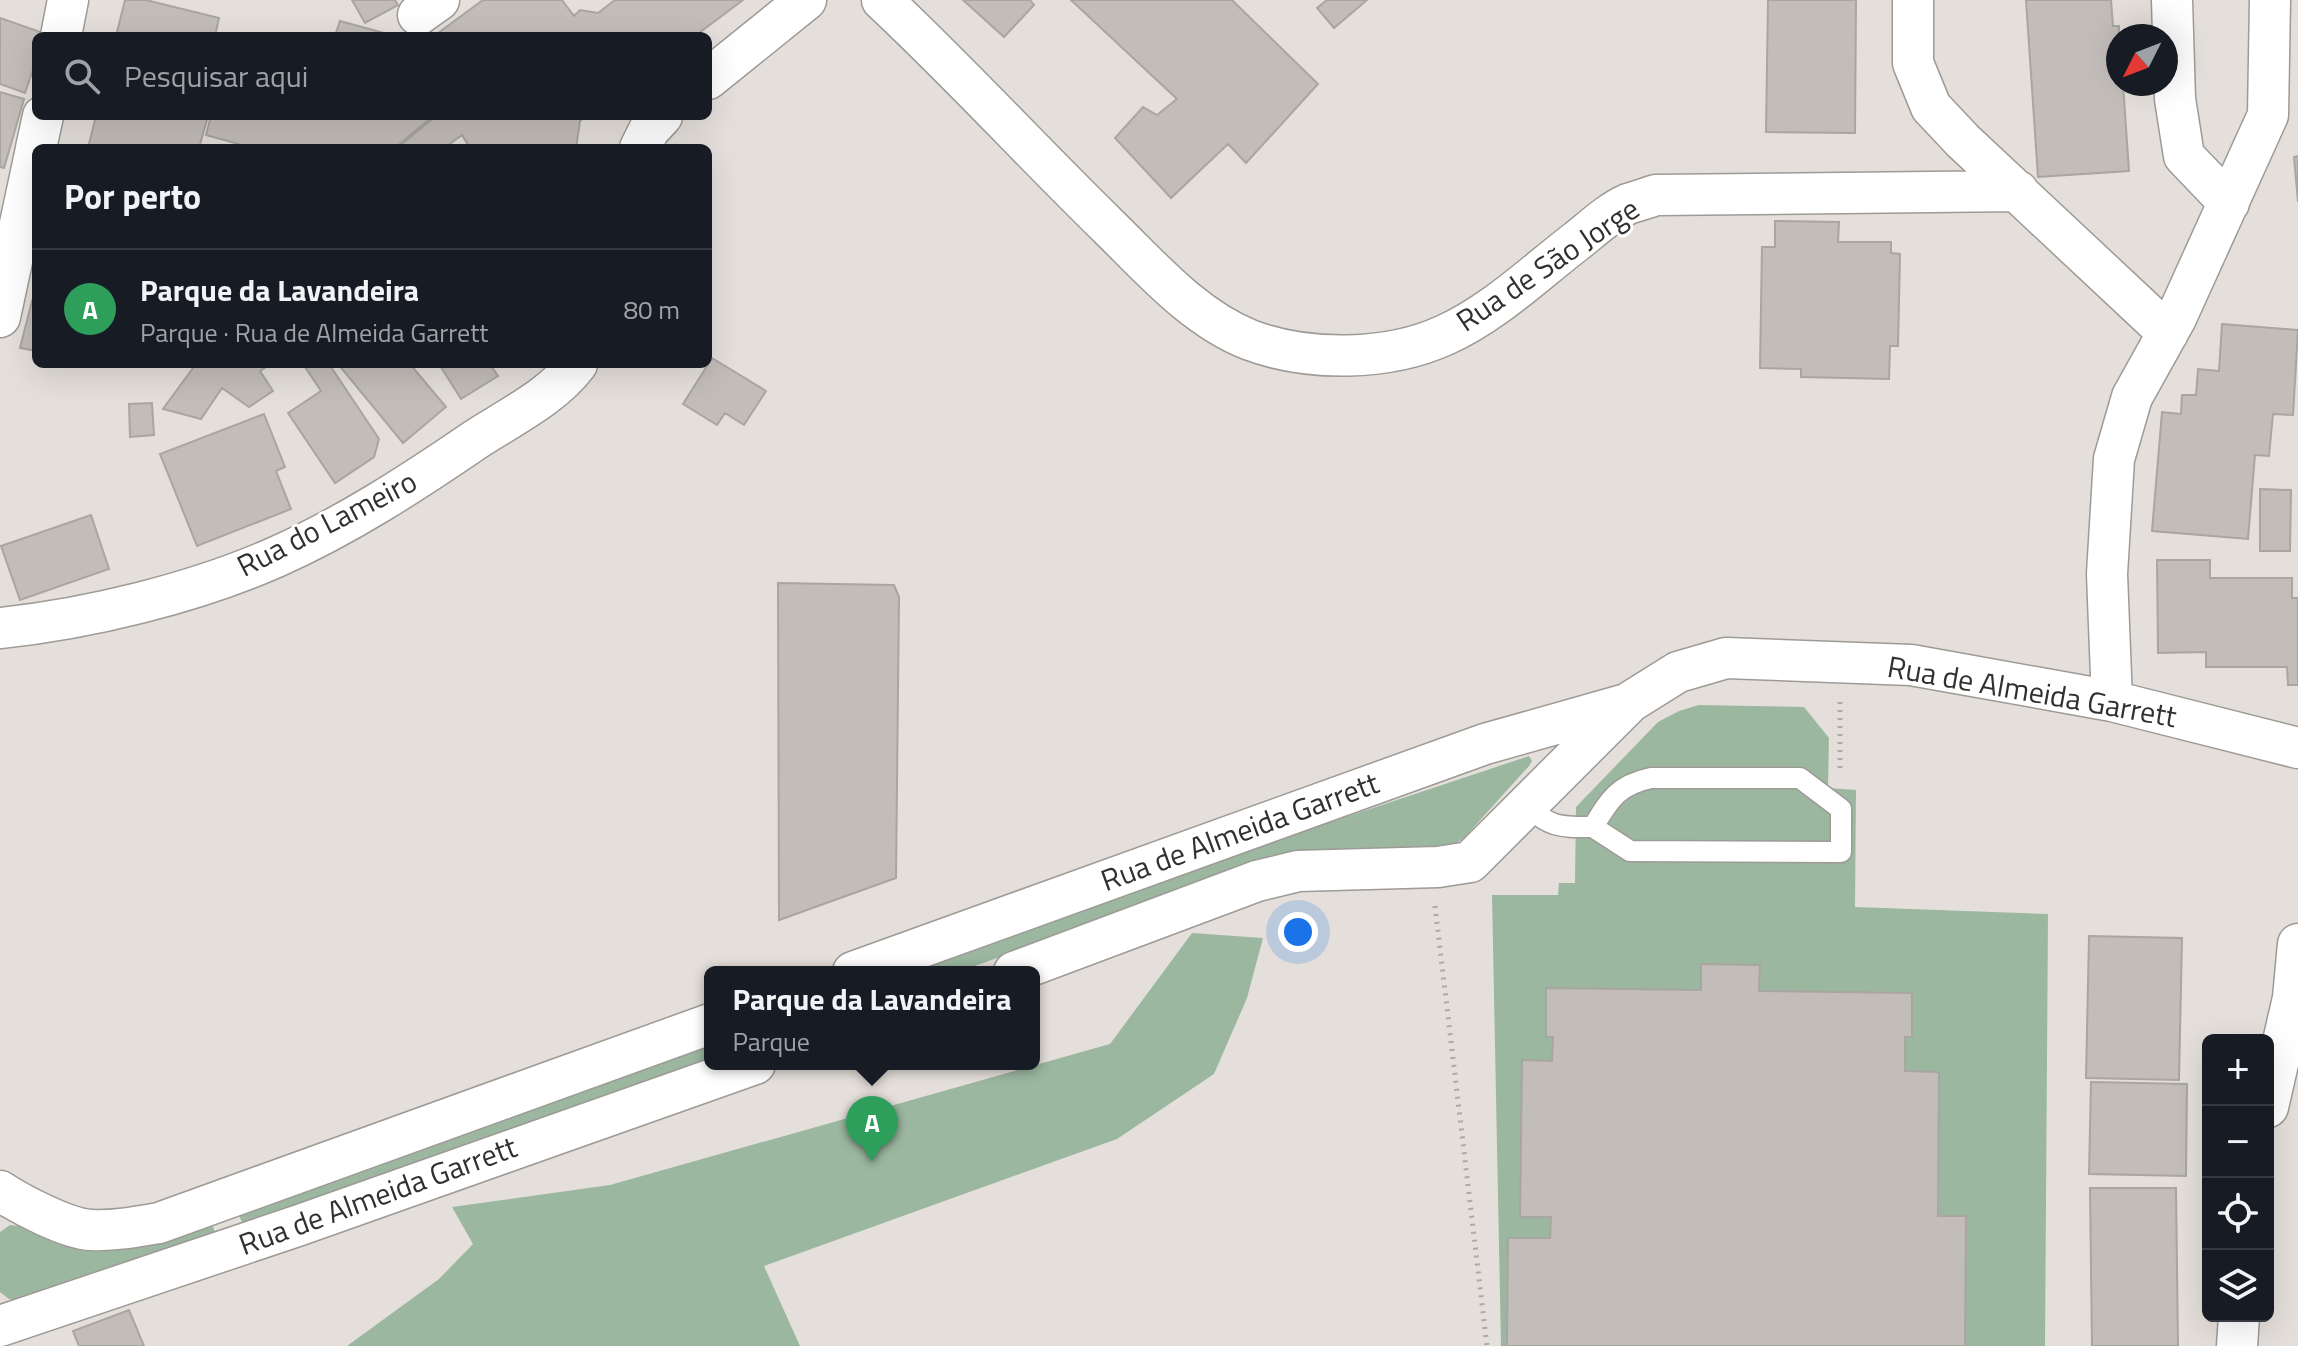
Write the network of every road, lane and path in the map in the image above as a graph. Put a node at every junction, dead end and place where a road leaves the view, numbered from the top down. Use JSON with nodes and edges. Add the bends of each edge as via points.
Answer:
{"nodes":[{"id":1,"x":68,"y":0,"type":"edge"},
{"id":2,"x":806,"y":0,"type":"edge"},
{"id":3,"x":882,"y":0,"type":"edge"},
{"id":4,"x":1913,"y":0,"type":"edge"},
{"id":5,"x":2172,"y":0,"type":"edge"},
{"id":6,"x":2270,"y":0,"type":"edge"},
{"id":7,"x":62,"y":32,"type":"edge"},
{"id":8,"x":712,"y":76,"type":"edge"},
{"id":9,"x":42,"y":120,"type":"edge"},
{"id":10,"x":658,"y":120,"type":"edge"},
{"id":11,"x":37,"y":144,"type":"edge"},
{"id":12,"x":642,"y":144,"type":"edge"},
{"id":13,"x":32,"y":167,"type":"edge"},
{"id":14,"x":2018,"y":191,"type":"junction"},
{"id":15,"x":2229,"y":203,"type":"junction"},
{"id":16,"x":0,"y":317,"type":"edge"},
{"id":17,"x":2168,"y":333,"type":"junction"},
{"id":18,"x":573,"y":368,"type":"edge"},
{"id":19,"x":0,"y":628,"type":"edge"},
{"id":20,"x":1840,"y":662,"type":"junction"},
{"id":21,"x":2112,"y":701,"type":"junction"},
{"id":22,"x":1630,"y":702,"type":"junction"},
{"id":23,"x":2298,"y":748,"type":"edge"},
{"id":24,"x":1526,"y":805,"type":"junction"},
{"id":25,"x":1841,"y":809,"type":"junction"},
{"id":26,"x":1593,"y":827,"type":"junction"},
{"id":27,"x":1434,"y":897,"type":"dead end"},
{"id":28,"x":2298,"y":944,"type":"edge"},
{"id":29,"x":870,"y":966,"type":"edge"},
{"id":30,"x":1030,"y":966,"type":"edge"},
{"id":31,"x":704,"y":1026,"type":"edge"},
{"id":32,"x":738,"y":1070,"type":"edge"},
{"id":33,"x":2268,"y":1106,"type":"edge"},
{"id":34,"x":0,"y":1191,"type":"edge"},
{"id":35,"x":2239,"y":1322,"type":"edge"},
{"id":36,"x":0,"y":1326,"type":"edge"},
{"id":37,"x":1487,"y":1346,"type":"edge"},
{"id":38,"x":2237,"y":1346,"type":"edge"}],
"edges":[{"from":1,"to":7,"type":"street"},
{"from":2,"to":8,"type":"street"},
{"from":3,"to":14,"type":"street","name":"Rua de São Jorge","via":[[1168,285],[1235,332],[1292,351],[1383,351],[1447,334],[1625,205],[1656,195]]},
{"from":4,"to":14,"type":"street","via":[[1913,63],[1931,107]]},
{"from":5,"to":15,"type":"street","via":[[2175,99],[2184,156]]},
{"from":6,"to":15,"type":"street","via":[[2268,115]]},
{"from":9,"to":11,"type":"street"},
{"from":10,"to":12,"type":"street"},
{"from":13,"to":16,"type":"street"},
{"from":14,"to":17,"type":"street"},
{"from":15,"to":17,"type":"street"},
{"from":17,"to":21,"type":"street","via":[[2132,397],[2114,459],[2107,574]]},
{"from":18,"to":19,"type":"street","name":"Rua do Lameiro","via":[[543,398],[454,455],[276,557],[139,602]]},
{"from":20,"to":21,"type":"street","name":"Rua de Almeida Garrett","via":[[1911,665]]},
{"from":20,"to":22,"type":"street","name":"Rua de Almeida Garrett","via":[[1726,658],[1678,672]]},
{"from":20,"to":25,"type":"path"},
{"from":21,"to":23,"type":"street","name":"Rua de Almeida Garrett"},
{"from":22,"to":24,"type":"street","name":"Rua de Almeida Garrett"},
{"from":22,"to":29,"type":"street","name":"Rua de Almeida Garrett","via":[[1485,744]]},
{"from":24,"to":26,"type":"lane","via":[[1553,826]]},
{"from":24,"to":30,"type":"street","name":"Rua de Almeida Garrett","via":[[1470,862],[1298,871],[1257,881]]},
{"from":25,"to":26,"type":"lane","via":[[1800,778],[1651,778],[1622,788]]},
{"from":25,"to":26,"type":"lane","via":[[1841,852],[1630,851]]},
{"from":27,"to":37,"type":"path"},
{"from":28,"to":33,"type":"street","via":[[2293,998]]},
{"from":31,"to":34,"type":"street","name":"Rua de Almeida Garrett","via":[[159,1223],[87,1230]]},
{"from":32,"to":36,"type":"street","name":"Rua de Almeida Garrett"},
{"from":35,"to":38,"type":"street"}]}
